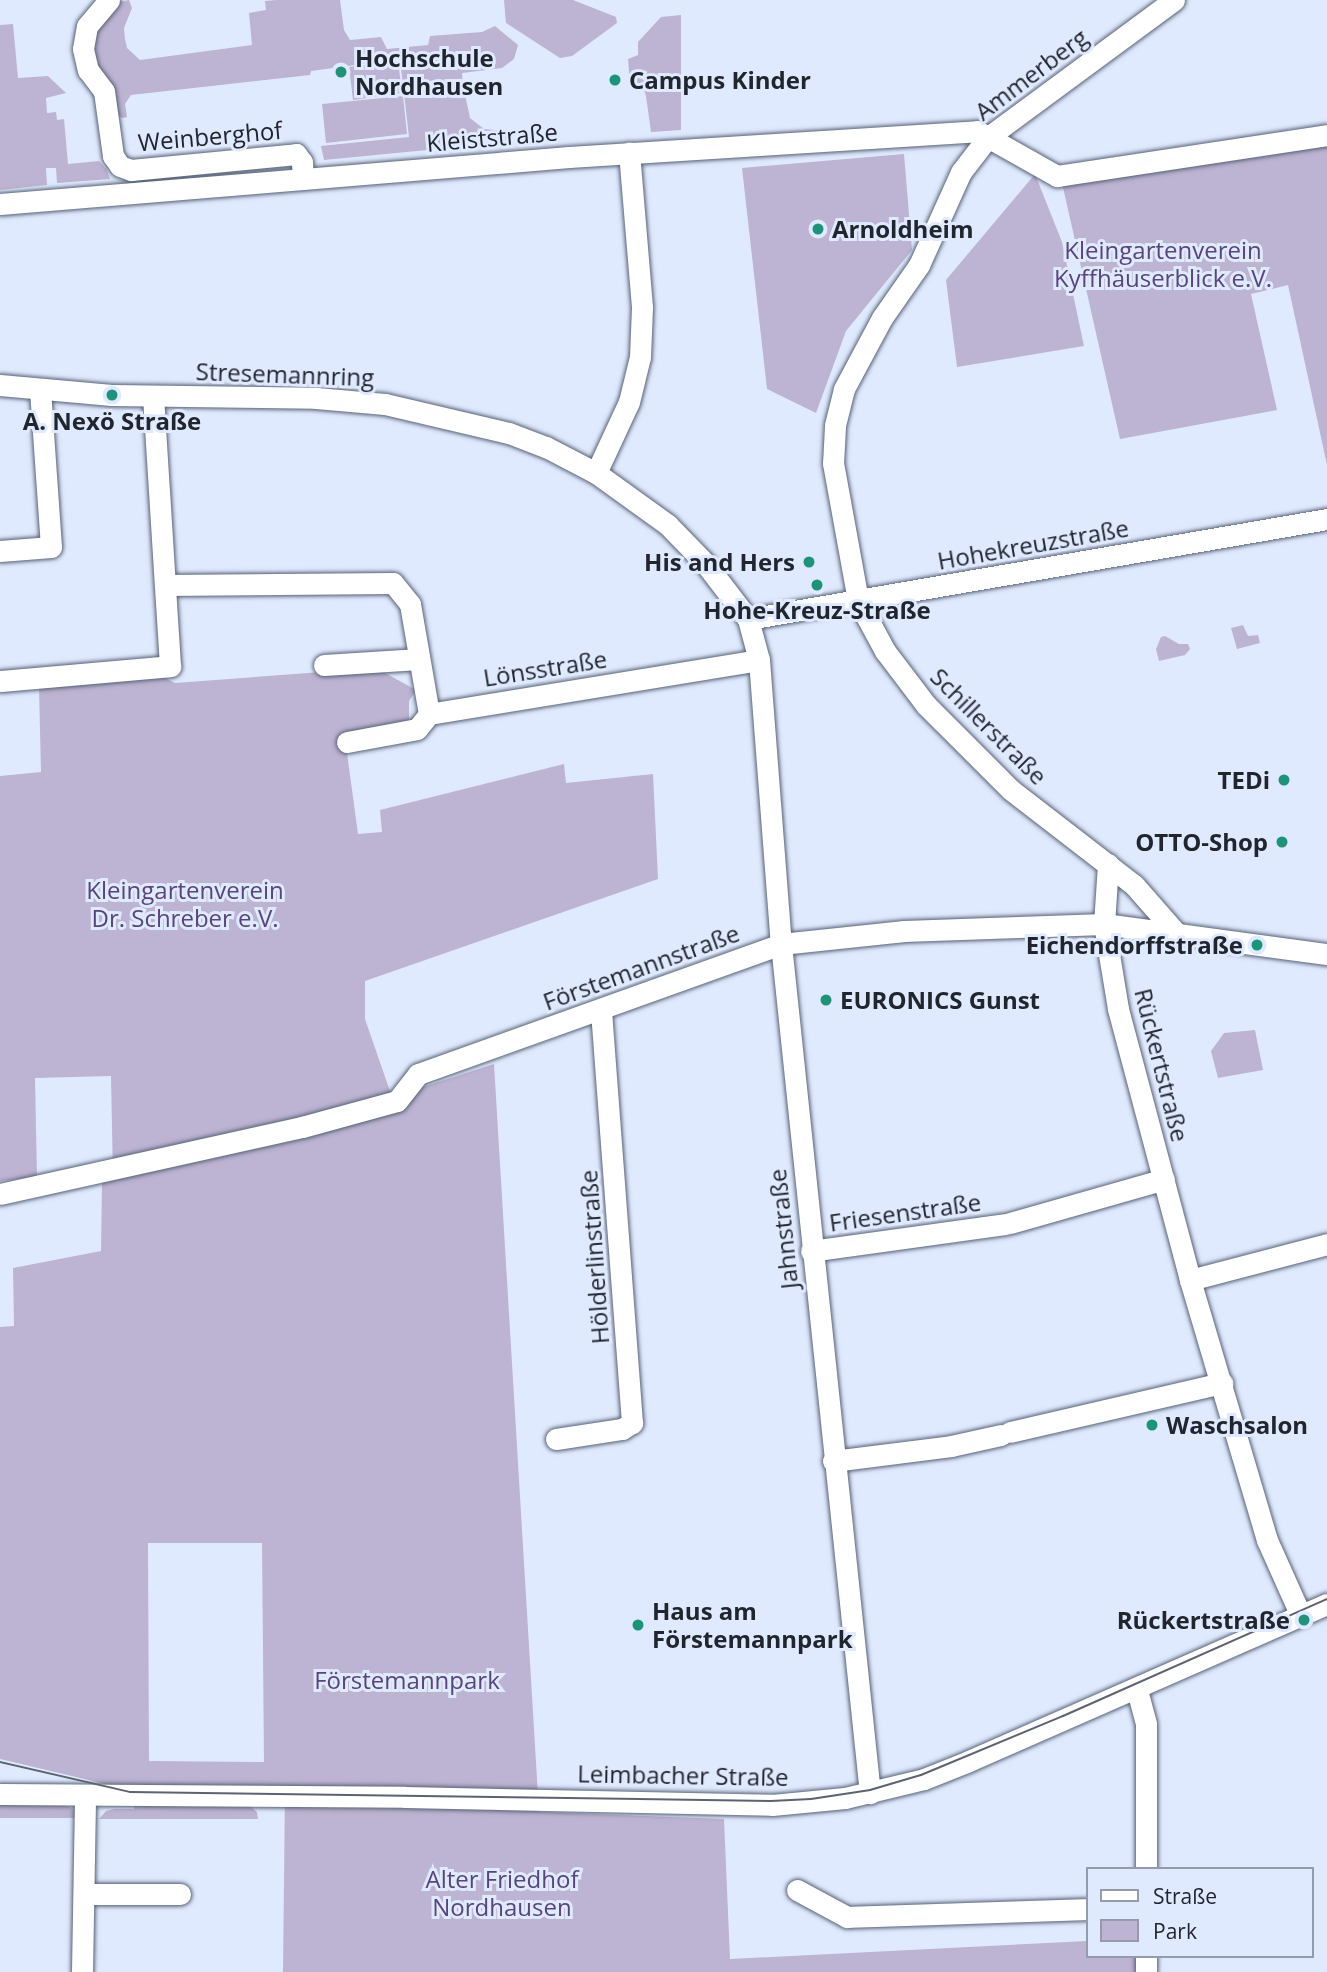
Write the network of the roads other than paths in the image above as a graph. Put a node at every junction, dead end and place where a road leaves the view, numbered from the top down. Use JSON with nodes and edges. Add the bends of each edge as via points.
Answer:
{"nodes":[{"id":1,"x":109,"y":0,"type":"edge"},
{"id":2,"x":1174,"y":0,"type":"edge"},
{"id":3,"x":1327,"y":135,"type":"edge"},
{"id":4,"x":988,"y":137,"type":"junction"},
{"id":5,"x":629,"y":153,"type":"junction"},
{"id":6,"x":303,"y":179,"type":"junction"},
{"id":7,"x":0,"y":204,"type":"edge"},
{"id":8,"x":0,"y":385,"type":"edge"},
{"id":9,"x":40,"y":389,"type":"junction"},
{"id":10,"x":153,"y":397,"type":"junction"},
{"id":11,"x":596,"y":472,"type":"junction"},
{"id":12,"x":1327,"y":519,"type":"edge"},
{"id":13,"x":0,"y":551,"type":"edge"},
{"id":14,"x":165,"y":585,"type":"junction"},
{"id":15,"x":858,"y":601,"type":"junction"},
{"id":16,"x":748,"y":620,"type":"junction"},
{"id":17,"x":419,"y":659,"type":"junction"},
{"id":18,"x":759,"y":660,"type":"junction"},
{"id":19,"x":324,"y":666,"type":"dead end"},
{"id":20,"x":0,"y":681,"type":"edge"},
{"id":21,"x":429,"y":713,"type":"junction"},
{"id":22,"x":347,"y":742,"type":"dead end"},
{"id":23,"x":1108,"y":864,"type":"junction"},
{"id":24,"x":1104,"y":924,"type":"junction"},
{"id":25,"x":1177,"y":934,"type":"junction"},
{"id":26,"x":781,"y":944,"type":"junction"},
{"id":27,"x":1327,"y":954,"type":"edge"},
{"id":28,"x":601,"y":1010,"type":"junction"},
{"id":29,"x":1164,"y":1179,"type":"junction"},
{"id":30,"x":0,"y":1194,"type":"edge"},
{"id":31,"x":1327,"y":1244,"type":"edge"},
{"id":32,"x":811,"y":1251,"type":"junction"},
{"id":33,"x":1190,"y":1280,"type":"junction"},
{"id":34,"x":1222,"y":1383,"type":"junction"},
{"id":35,"x":556,"y":1439,"type":"dead end"},
{"id":36,"x":833,"y":1461,"type":"junction"},
{"id":37,"x":1327,"y":1604,"type":"edge"},
{"id":38,"x":1301,"y":1616,"type":"junction"},
{"id":39,"x":1137,"y":1690,"type":"junction"},
{"id":40,"x":870,"y":1793,"type":"junction"},
{"id":41,"x":0,"y":1794,"type":"edge"},
{"id":42,"x":85,"y":1795,"type":"junction"},
{"id":43,"x":1146,"y":1867,"type":"edge"},
{"id":44,"x":797,"y":1889,"type":"dead end"},
{"id":45,"x":84,"y":1894,"type":"junction"},
{"id":46,"x":180,"y":1894,"type":"dead end"},
{"id":47,"x":1086,"y":1909,"type":"edge"},
{"id":48,"x":82,"y":1972,"type":"edge"}],
"edges":[{"from":1,"to":6,"type":"street","name":"Weinberghof","via":[[86,26],[83,49],[88,70],[104,91],[113,156],[120,166],[131,170],[296,154],[302,162]]},
{"from":2,"to":4,"type":"street","name":"Ammerberg"},
{"from":3,"to":4,"type":"street","via":[[1057,176]]},
{"from":4,"to":5,"type":"street","name":"Kleiststraße","via":[[977,131]]},
{"from":4,"to":15,"type":"street","name":"Ammerberg","via":[[961,172],[919,265],[876,328],[844,389],[833,463]]},
{"from":5,"to":6,"type":"street","name":"Kleiststraße"},
{"from":5,"to":11,"type":"street","via":[[642,307],[640,357],[629,402]]},
{"from":6,"to":7,"type":"street","name":"Kleiststraße"},
{"from":8,"to":9,"type":"street","name":"Stresemannring"},
{"from":9,"to":10,"type":"street","name":"Stresemannring"},
{"from":9,"to":13,"type":"street","via":[[51,547]]},
{"from":10,"to":11,"type":"street","name":"Stresemannring","via":[[316,398],[385,404],[509,433]]},
{"from":10,"to":14,"type":"street"},
{"from":11,"to":16,"type":"street","name":"Stresemannring","via":[[668,525],[705,563]]},
{"from":12,"to":15,"type":"street","name":"Hohekreuzstraße"},
{"from":14,"to":17,"type":"street","via":[[393,583],[410,604]]},
{"from":14,"to":20,"type":"street","via":[[170,666]]},
{"from":15,"to":16,"type":"street","name":"Hohekreuzstraße"},
{"from":15,"to":23,"type":"street","name":"Schillerstraße","via":[[885,651],[926,705],[1011,790]]},
{"from":16,"to":18,"type":"street","name":"Stresemannring"},
{"from":17,"to":19,"type":"street"},
{"from":17,"to":21,"type":"street"},
{"from":18,"to":21,"type":"street","name":"Lönsstraße"},
{"from":18,"to":26,"type":"street","name":"Jahnstraße"},
{"from":21,"to":22,"type":"street","name":"Lönsstraße","via":[[417,729]]},
{"from":23,"to":24,"type":"street"},
{"from":23,"to":25,"type":"street","name":"Schillerstraße","via":[[1134,885]]},
{"from":24,"to":25,"type":"street","name":"Förstemannstraße"},
{"from":24,"to":26,"type":"street","name":"Förstemannstraße","via":[[904,931]]},
{"from":24,"to":29,"type":"street","name":"Rückertstraße","via":[[1118,1009]]},
{"from":25,"to":27,"type":"street","name":"Förstemannstraße"},
{"from":26,"to":28,"type":"street","name":"Förstemannstraße"},
{"from":26,"to":32,"type":"street","name":"Jahnstraße"},
{"from":28,"to":30,"type":"street","name":"Förstemannstraße","via":[[418,1074],[397,1101],[302,1127]]},
{"from":28,"to":35,"type":"street","name":"Hölderlinstraße","via":[[632,1423],[621,1429]]},
{"from":29,"to":32,"type":"street","name":"Friesenstraße","via":[[1008,1224]]},
{"from":29,"to":33,"type":"street","name":"Rückertstraße"},
{"from":31,"to":33,"type":"street"},
{"from":32,"to":36,"type":"street","name":"Jahnstraße"},
{"from":33,"to":34,"type":"street","name":"Rückertstraße"},
{"from":34,"to":36,"type":"street","via":[[951,1446]]},
{"from":34,"to":38,"type":"street","name":"Rückertstraße","via":[[1267,1540]]},
{"from":36,"to":40,"type":"street","name":"Jahnstraße"},
{"from":37,"to":38,"type":"street","name":"Leimbacher Straße"},
{"from":38,"to":39,"type":"street","name":"Leimbacher Straße"},
{"from":39,"to":40,"type":"street","name":"Leimbacher Straße","via":[[969,1762]]},
{"from":39,"to":43,"type":"street","via":[[1146,1724]]},
{"from":40,"to":42,"type":"street","name":"Leimbacher Straße","via":[[772,1805]]},
{"from":41,"to":42,"type":"street","name":"Leimbacher Straße"},
{"from":42,"to":45,"type":"street"},
{"from":44,"to":47,"type":"street","via":[[847,1917]]},
{"from":45,"to":46,"type":"street"},
{"from":45,"to":48,"type":"street"}]}
